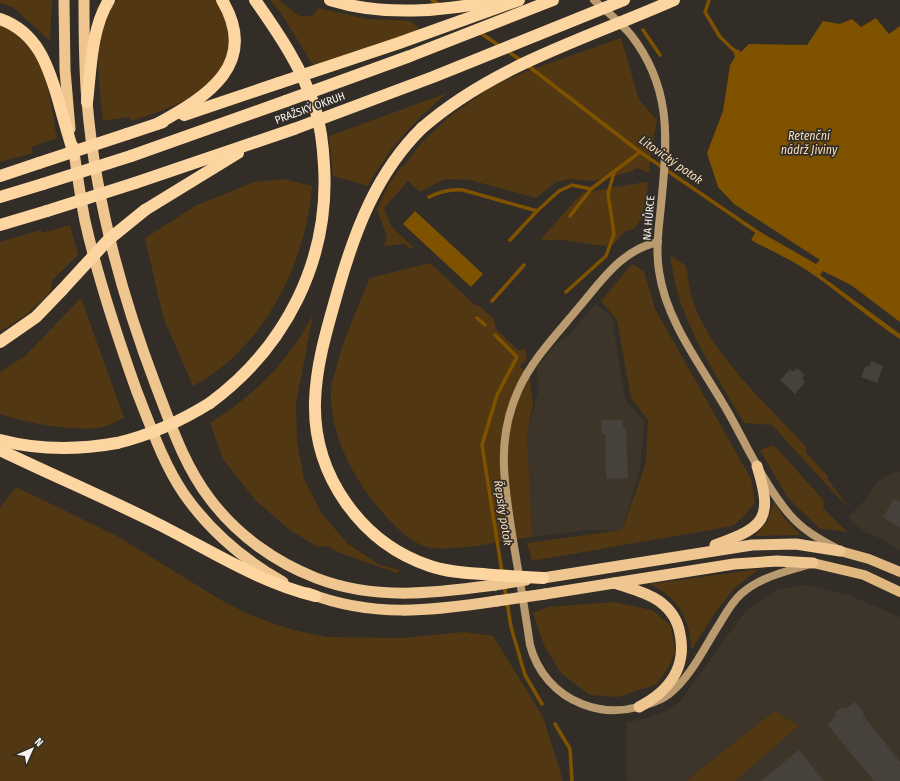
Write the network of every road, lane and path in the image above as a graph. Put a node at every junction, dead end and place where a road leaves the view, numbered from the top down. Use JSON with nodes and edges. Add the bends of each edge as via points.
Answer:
{"nodes":[{"id":1,"x":64,"y":0,"type":"edge"},
{"id":2,"x":84,"y":0,"type":"edge"},
{"id":3,"x":109,"y":0,"type":"edge"},
{"id":4,"x":222,"y":0,"type":"edge"},
{"id":5,"x":255,"y":0,"type":"edge"},
{"id":6,"x":330,"y":0,"type":"edge"},
{"id":7,"x":499,"y":0,"type":"edge"},
{"id":8,"x":519,"y":0,"type":"edge"},
{"id":9,"x":553,"y":0,"type":"edge"},
{"id":10,"x":594,"y":0,"type":"edge"},
{"id":11,"x":624,"y":0,"type":"edge"},
{"id":12,"x":674,"y":0,"type":"edge"},
{"id":13,"x":0,"y":19,"type":"edge"},
{"id":14,"x":87,"y":102,"type":"junction"},
{"id":15,"x":156,"y":124,"type":"junction"},
{"id":16,"x":260,"y":140,"type":"junction"},
{"id":17,"x":74,"y":155,"type":"junction"},
{"id":18,"x":39,"y":163,"type":"junction"},
{"id":19,"x":0,"y":168,"type":"edge"},
{"id":20,"x":0,"y":176,"type":"edge"},
{"id":21,"x":0,"y":197,"type":"edge"},
{"id":22,"x":0,"y":225,"type":"edge"},
{"id":23,"x":658,"y":242,"type":"junction"},
{"id":24,"x":0,"y":342,"type":"edge"},
{"id":25,"x":0,"y":440,"type":"edge"},
{"id":26,"x":0,"y":450,"type":"edge"},
{"id":27,"x":757,"y":466,"type":"junction"},
{"id":28,"x":840,"y":551,"type":"junction"},
{"id":29,"x":686,"y":554,"type":"junction"},
{"id":30,"x":813,"y":563,"type":"junction"},
{"id":31,"x":900,"y":572,"type":"edge"},
{"id":32,"x":542,"y":578,"type":"joint"},
{"id":33,"x":494,"y":580,"type":"junction"},
{"id":34,"x":611,"y":582,"type":"junction"},
{"id":35,"x":900,"y":592,"type":"edge"},
{"id":36,"x":315,"y":596,"type":"junction"},
{"id":37,"x":639,"y":707,"type":"junction"}],
"edges":[{"from":1,"to":17,"type":"highway","via":[[66,85]]},
{"from":2,"to":14,"type":"highway"},
{"from":3,"to":14,"type":"highway","via":[[101,14],[96,36]]},
{"from":4,"to":15,"type":"highway","via":[[234,32],[234,48],[226,71],[205,96]]},
{"from":5,"to":25,"type":"highway","bridge":true,"via":[[287,46],[304,79],[315,108],[323,148],[324,209],[319,239],[311,268],[286,323],[248,371],[210,403],[160,430],[101,446],[38,447]]},
{"from":6,"to":7,"type":"highway","via":[[364,8],[414,10],[456,8]]},
{"from":8,"to":15,"type":"highway","bridge":true,"via":[[392,46]]},
{"from":9,"to":21,"type":"highway","name":"PRAŽSKÝ OKRUH","bridge":true,"via":[[286,101],[131,156]]},
{"from":10,"to":23,"type":"main road","name":"NA HŮRCE","via":[[630,34],[649,63],[661,94],[666,141]]},
{"from":11,"to":16,"type":"highway","name":"PRAŽSKÝ OKRUH","bridge":true,"via":[[447,71]]},
{"from":12,"to":33,"type":"highway","bridge":true,"via":[[527,62],[478,87],[441,113],[412,138],[394,161],[376,190],[354,239],[320,357],[315,403],[317,433],[330,476],[346,503],[366,526],[389,546],[416,561],[437,568]]},
{"from":13,"to":17,"type":"highway","via":[[30,38],[44,58]]},
{"from":14,"to":33,"type":"highway","via":[[104,211],[129,306],[182,453],[200,486],[218,510],[239,531],[276,558],[316,578],[344,587],[404,594],[435,593]]},
{"from":15,"to":18,"type":"highway","bridge":true},
{"from":16,"to":22,"type":"highway","name":"PRAŽSKÝ OKRUH","bridge":true,"via":[[135,183]]},
{"from":16,"to":24,"type":"highway","bridge":true,"via":[[145,210],[108,240],[36,317]]},
{"from":17,"to":36,"type":"highway","via":[[85,220],[109,310],[168,468],[193,506],[224,540],[273,576]]},
{"from":18,"to":19,"type":"highway"},
{"from":18,"to":20,"type":"highway"},
{"from":23,"to":27,"type":"main road","name":"NA HŮRCE","via":[[661,283],[676,321]]},
{"from":23,"to":37,"type":"main road","via":[[639,248],[616,265],[538,357],[523,380],[513,403],[504,435],[502,460],[530,645],[538,665],[552,685],[578,703],[605,710]]},
{"from":26,"to":36,"type":"highway","via":[[158,524],[243,570],[280,586]]},
{"from":27,"to":28,"type":"main road","via":[[795,521],[811,535]]},
{"from":27,"to":29,"type":"highway","via":[[766,502],[758,523],[740,536]]},
{"from":28,"to":29,"type":"highway","via":[[780,544]]},
{"from":28,"to":31,"type":"main road","via":[[869,559]]},
{"from":29,"to":32,"type":"highway"},
{"from":30,"to":34,"type":"highway","via":[[778,561],[734,564]]},
{"from":30,"to":35,"type":"main road","via":[[864,575]]},
{"from":30,"to":37,"type":"main road","via":[[767,578],[742,593],[679,684],[662,698]]},
{"from":32,"to":33,"type":"highway","bridge":true},
{"from":34,"to":36,"type":"highway","bridge":true,"via":[[436,610],[405,612],[358,607]]},
{"from":34,"to":37,"type":"highway","via":[[659,601],[674,617],[680,631],[682,651],[675,675],[659,695]]}]}
